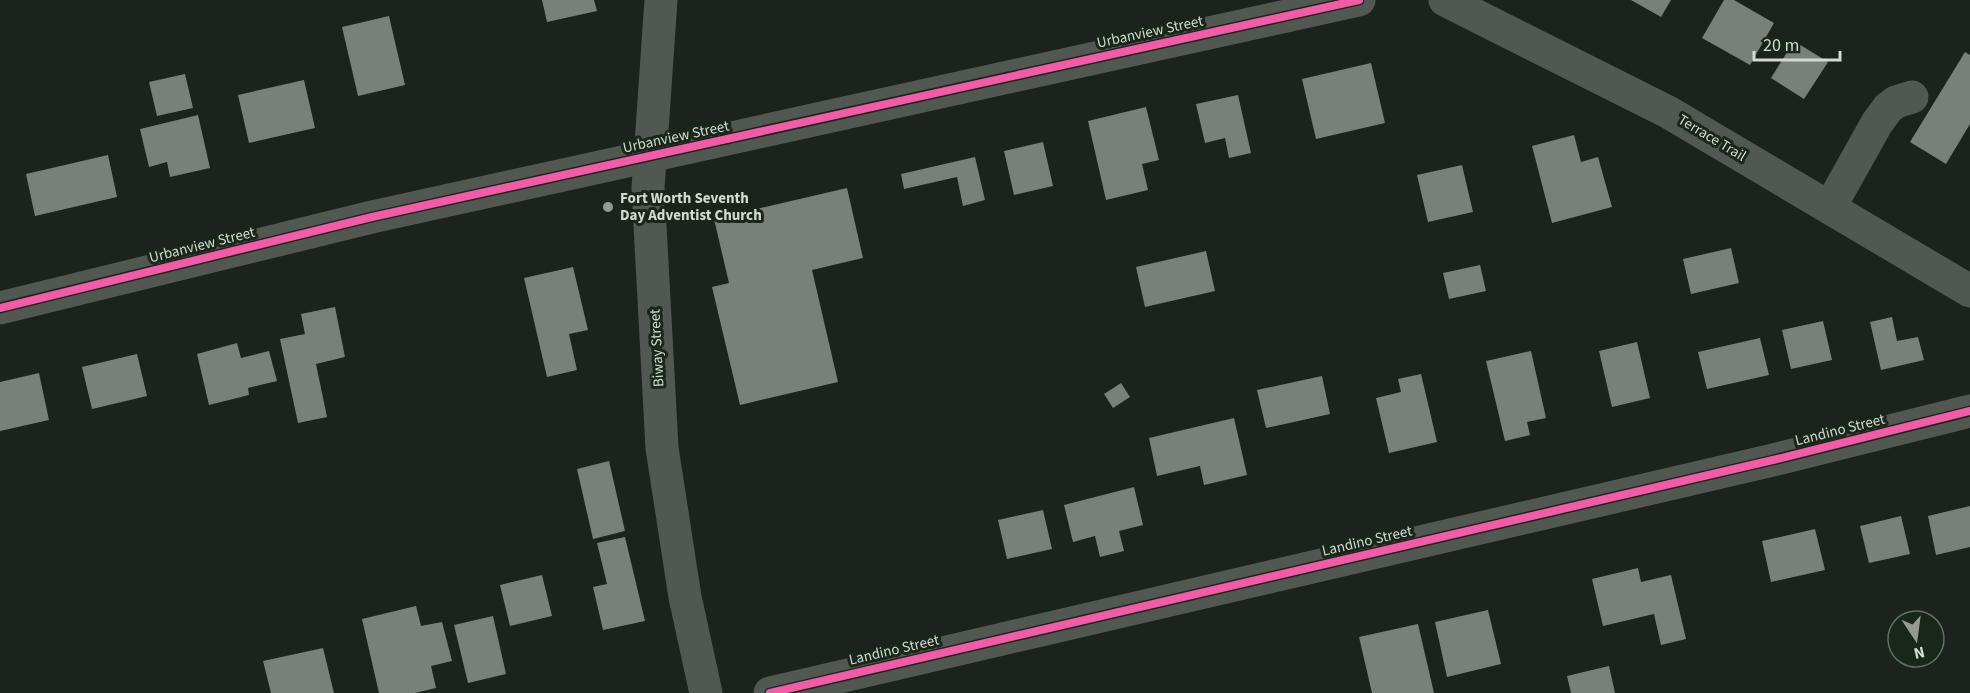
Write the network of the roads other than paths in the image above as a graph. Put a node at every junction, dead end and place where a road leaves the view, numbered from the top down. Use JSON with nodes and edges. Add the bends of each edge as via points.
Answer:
{"nodes":[{"id":1,"x":662,"y":0,"type":"edge"},
{"id":2,"x":1359,"y":0,"type":"edge"},
{"id":3,"x":1445,"y":0,"type":"edge"},
{"id":4,"x":1912,"y":97,"type":"dead end"},
{"id":5,"x":650,"y":156,"type":"junction"},
{"id":6,"x":1830,"y":207,"type":"junction"},
{"id":7,"x":1970,"y":291,"type":"edge"},
{"id":8,"x":0,"y":308,"type":"edge"},
{"id":9,"x":1970,"y":411,"type":"edge"},
{"id":10,"x":706,"y":693,"type":"edge"},
{"id":11,"x":770,"y":693,"type":"edge"}],
"edges":[{"from":1,"to":5,"type":"street","name":"Biway Street"},
{"from":2,"to":5,"type":"street","name":"Urbanview Street"},
{"from":3,"to":6,"type":"street","name":"Terrace Trail","via":[[1668,112]]},
{"from":4,"to":6,"type":"street","via":[[1887,108]]},
{"from":5,"to":8,"type":"street","name":"Urbanview Street","via":[[360,220]]},
{"from":5,"to":10,"type":"street","name":"Biway Street","via":[[648,188],[662,448],[685,597]]},
{"from":6,"to":7,"type":"street","name":"Terrace Trail"},
{"from":9,"to":11,"type":"street","name":"Landino Street"}]}
